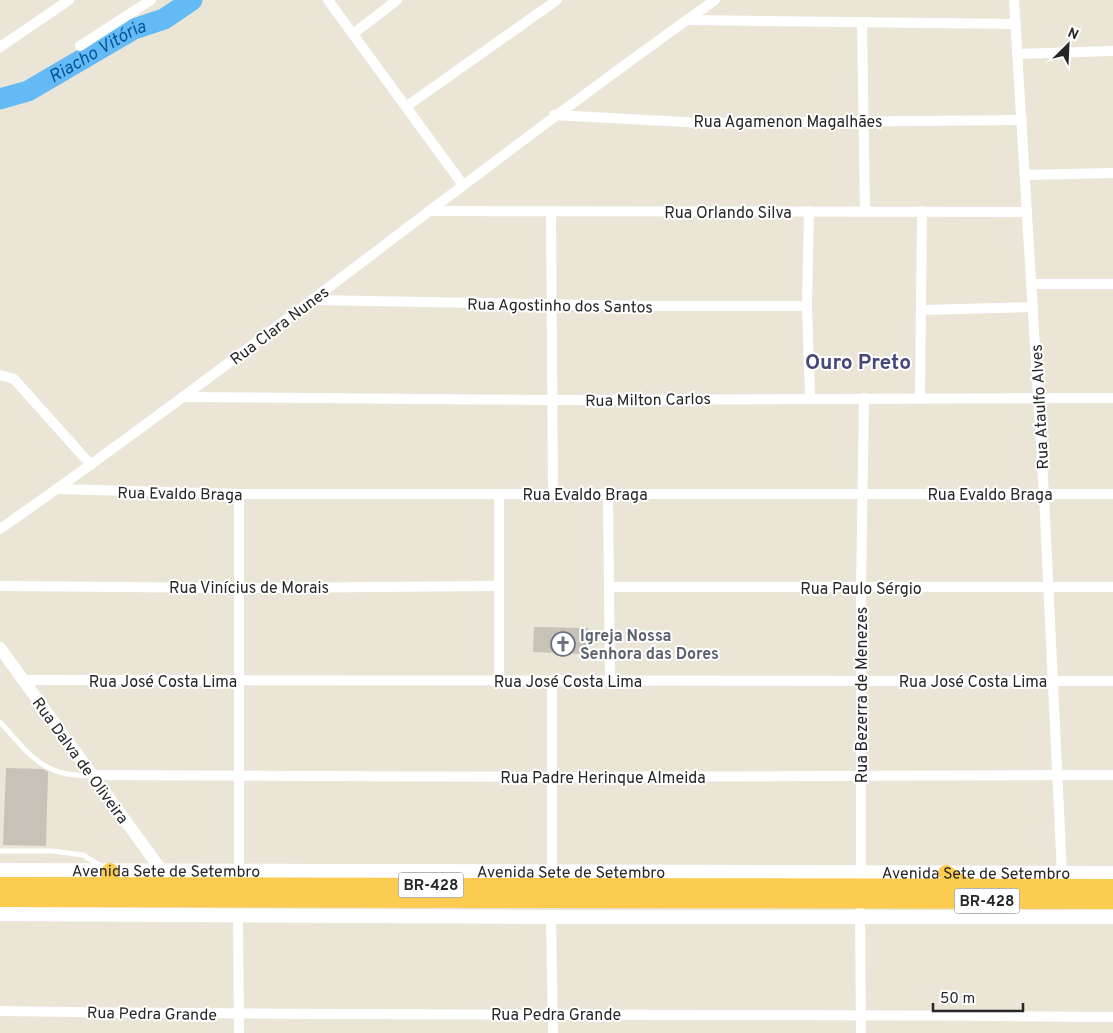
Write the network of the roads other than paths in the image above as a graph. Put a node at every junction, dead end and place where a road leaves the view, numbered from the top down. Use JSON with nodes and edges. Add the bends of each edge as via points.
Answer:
{"nodes":[{"id":1,"x":69,"y":0,"type":"edge"},
{"id":2,"x":151,"y":0,"type":"edge"},
{"id":3,"x":328,"y":0,"type":"edge"},
{"id":4,"x":397,"y":0,"type":"edge"},
{"id":5,"x":557,"y":0,"type":"edge"},
{"id":6,"x":714,"y":0,"type":"edge"},
{"id":7,"x":1014,"y":0,"type":"edge"},
{"id":8,"x":687,"y":20,"type":"junction"},
{"id":9,"x":862,"y":23,"type":"junction"},
{"id":10,"x":1016,"y":24,"type":"junction"},
{"id":11,"x":353,"y":34,"type":"junction"},
{"id":12,"x":80,"y":46,"type":"dead end"},
{"id":13,"x":0,"y":47,"type":"edge"},
{"id":14,"x":1113,"y":52,"type":"edge"},
{"id":15,"x":1017,"y":54,"type":"junction"},
{"id":16,"x":407,"y":106,"type":"junction"},
{"id":17,"x":554,"y":115,"type":"junction"},
{"id":18,"x":1022,"y":120,"type":"junction"},
{"id":19,"x":862,"y":121,"type":"junction"},
{"id":20,"x":1113,"y":173,"type":"edge"},
{"id":21,"x":1025,"y":175,"type":"junction"},
{"id":22,"x":463,"y":185,"type":"junction"},
{"id":23,"x":429,"y":211,"type":"junction"},
{"id":24,"x":551,"y":211,"type":"junction"},
{"id":25,"x":809,"y":211,"type":"junction"},
{"id":26,"x":865,"y":211,"type":"junction"},
{"id":27,"x":922,"y":211,"type":"junction"},
{"id":28,"x":1027,"y":212,"type":"junction"},
{"id":29,"x":1032,"y":284,"type":"junction"},
{"id":30,"x":1113,"y":284,"type":"edge"},
{"id":31,"x":312,"y":300,"type":"junction"},
{"id":32,"x":552,"y":305,"type":"junction"},
{"id":33,"x":807,"y":306,"type":"junction"},
{"id":34,"x":1033,"y":307,"type":"junction"},
{"id":35,"x":921,"y":310,"type":"junction"},
{"id":36,"x":0,"y":375,"type":"edge"},
{"id":37,"x":183,"y":397,"type":"junction"},
{"id":38,"x":920,"y":397,"type":"junction"},
{"id":39,"x":1037,"y":397,"type":"junction"},
{"id":40,"x":810,"y":398,"type":"junction"},
{"id":41,"x":864,"y":398,"type":"junction"},
{"id":42,"x":1113,"y":398,"type":"edge"},
{"id":43,"x":553,"y":400,"type":"junction"},
{"id":44,"x":91,"y":465,"type":"junction"},
{"id":45,"x":56,"y":489,"type":"junction"},
{"id":46,"x":239,"y":494,"type":"junction"},
{"id":47,"x":499,"y":494,"type":"junction"},
{"id":48,"x":554,"y":494,"type":"junction"},
{"id":49,"x":608,"y":494,"type":"junction"},
{"id":50,"x":863,"y":494,"type":"junction"},
{"id":51,"x":1113,"y":494,"type":"edge"},
{"id":52,"x":1044,"y":495,"type":"junction"},
{"id":53,"x":0,"y":529,"type":"edge"},
{"id":54,"x":0,"y":586,"type":"edge"},
{"id":55,"x":498,"y":586,"type":"junction"},
{"id":56,"x":610,"y":587,"type":"junction"},
{"id":57,"x":1048,"y":587,"type":"junction"},
{"id":58,"x":1113,"y":587,"type":"edge"},
{"id":59,"x":240,"y":588,"type":"junction"},
{"id":60,"x":861,"y":589,"type":"junction"},
{"id":61,"x":0,"y":648,"type":"edge"},
{"id":62,"x":23,"y":680,"type":"junction"},
{"id":63,"x":862,"y":680,"type":"junction"},
{"id":64,"x":610,"y":681,"type":"junction"},
{"id":65,"x":1053,"y":681,"type":"junction"},
{"id":66,"x":1113,"y":681,"type":"edge"},
{"id":67,"x":240,"y":682,"type":"junction"},
{"id":68,"x":499,"y":682,"type":"junction"},
{"id":69,"x":552,"y":682,"type":"junction"},
{"id":70,"x":0,"y":722,"type":"edge"},
{"id":71,"x":1113,"y":774,"type":"edge"},
{"id":72,"x":94,"y":775,"type":"junction"},
{"id":73,"x":1057,"y":775,"type":"junction"},
{"id":74,"x":239,"y":777,"type":"junction"},
{"id":75,"x":551,"y":777,"type":"junction"},
{"id":76,"x":862,"y":777,"type":"junction"},
{"id":77,"x":0,"y":851,"type":"edge"},
{"id":78,"x":0,"y":870,"type":"edge"},
{"id":79,"x":162,"y":871,"type":"junction"},
{"id":80,"x":239,"y":872,"type":"junction"},
{"id":81,"x":552,"y":872,"type":"junction"},
{"id":82,"x":946,"y":873,"type":"junction"},
{"id":83,"x":1062,"y":874,"type":"junction"},
{"id":84,"x":1113,"y":874,"type":"edge"},
{"id":85,"x":110,"y":878,"type":"junction"},
{"id":86,"x":0,"y":886,"type":"edge"},
{"id":87,"x":967,"y":887,"type":"junction"},
{"id":88,"x":1113,"y":887,"type":"edge"},
{"id":89,"x":861,"y":894,"type":"junction"},
{"id":90,"x":0,"y":898,"type":"edge"},
{"id":91,"x":1113,"y":901,"type":"edge"},
{"id":92,"x":0,"y":914,"type":"edge"},
{"id":93,"x":238,"y":915,"type":"junction"},
{"id":94,"x":551,"y":917,"type":"junction"},
{"id":95,"x":1113,"y":917,"type":"edge"},
{"id":96,"x":0,"y":1011,"type":"edge"},
{"id":97,"x":553,"y":1014,"type":"junction"},
{"id":98,"x":861,"y":1014,"type":"junction"},
{"id":99,"x":239,"y":1015,"type":"junction"},
{"id":100,"x":1113,"y":1017,"type":"edge"},
{"id":101,"x":238,"y":1033,"type":"edge"},
{"id":102,"x":553,"y":1033,"type":"edge"},
{"id":103,"x":861,"y":1033,"type":"edge"}],
"edges":[{"from":1,"to":13,"type":"street"},
{"from":2,"to":12,"type":"street"},
{"from":3,"to":11,"type":"street"},
{"from":4,"to":11,"type":"street"},
{"from":5,"to":16,"type":"street"},
{"from":6,"to":8,"type":"street","name":"Rua Clara Nunes"},
{"from":7,"to":10,"type":"street","name":"Rua Ataulfo Alves"},
{"from":8,"to":9,"type":"street"},
{"from":8,"to":17,"type":"street","name":"Rua Clara Nunes"},
{"from":9,"to":10,"type":"street"},
{"from":9,"to":19,"type":"street"},
{"from":10,"to":15,"type":"street","name":"Rua Ataulfo Alves"},
{"from":11,"to":16,"type":"street"},
{"from":14,"to":15,"type":"street"},
{"from":15,"to":18,"type":"street","name":"Rua Ataulfo Alves"},
{"from":16,"to":22,"type":"street"},
{"from":17,"to":19,"type":"street","name":"Rua Agamenon Magalhães","via":[[703,122]]},
{"from":17,"to":22,"type":"street","name":"Rua Clara Nunes"},
{"from":18,"to":19,"type":"street","name":"Rua Agamenon Magalhães"},
{"from":18,"to":21,"type":"street","name":"Rua Ataulfo Alves"},
{"from":19,"to":26,"type":"street"},
{"from":20,"to":21,"type":"street"},
{"from":21,"to":28,"type":"street","name":"Rua Ataulfo Alves"},
{"from":22,"to":23,"type":"street","name":"Rua Clara Nunes"},
{"from":23,"to":24,"type":"street","name":"Rua Orlando Silva"},
{"from":23,"to":31,"type":"street","name":"Rua Clara Nunes"},
{"from":24,"to":25,"type":"street","name":"Rua Orlando Silva"},
{"from":24,"to":32,"type":"street"},
{"from":25,"to":26,"type":"street","name":"Rua Orlando Silva"},
{"from":25,"to":33,"type":"street"},
{"from":26,"to":27,"type":"street","name":"Rua Orlando Silva"},
{"from":27,"to":28,"type":"street","name":"Rua Orlando Silva"},
{"from":27,"to":35,"type":"street"},
{"from":28,"to":29,"type":"street","name":"Rua Ataulfo Alves"},
{"from":29,"to":30,"type":"street"},
{"from":29,"to":34,"type":"street","name":"Rua Ataulfo Alves"},
{"from":31,"to":32,"type":"street","name":"Rua Agostinho dos Santos"},
{"from":31,"to":37,"type":"street","name":"Rua Clara Nunes"},
{"from":32,"to":33,"type":"street","name":"Rua Agostinho dos Santos"},
{"from":32,"to":43,"type":"street"},
{"from":33,"to":40,"type":"street"},
{"from":34,"to":35,"type":"street"},
{"from":34,"to":39,"type":"street","name":"Rua Ataulfo Alves"},
{"from":35,"to":38,"type":"street"},
{"from":36,"to":44,"type":"street","via":[[14,379]]},
{"from":37,"to":43,"type":"street","name":"Rua Milton Carlos"},
{"from":37,"to":44,"type":"street","name":"Rua Clara Nunes"},
{"from":38,"to":39,"type":"street","name":"Rua Milton Carlos"},
{"from":38,"to":41,"type":"street","name":"Rua Milton Carlos"},
{"from":39,"to":42,"type":"street","name":"Rua Milton Carlos"},
{"from":39,"to":52,"type":"street","name":"Rua Ataulfo Alves"},
{"from":40,"to":41,"type":"street","name":"Rua Milton Carlos"},
{"from":40,"to":43,"type":"street","name":"Rua Milton Carlos"},
{"from":41,"to":50,"type":"street","name":"Rua Bezerra de Menezes"},
{"from":43,"to":48,"type":"street"},
{"from":44,"to":45,"type":"street","name":"Rua Clara Nunes"},
{"from":45,"to":46,"type":"street","name":"Rua Evaldo Braga"},
{"from":45,"to":53,"type":"street","name":"Rua Clara Nunes"},
{"from":46,"to":47,"type":"street","name":"Rua Evaldo Braga"},
{"from":46,"to":59,"type":"street"},
{"from":47,"to":48,"type":"street","name":"Rua Evaldo Braga"},
{"from":47,"to":55,"type":"street"},
{"from":48,"to":49,"type":"street","name":"Rua Evaldo Braga"},
{"from":49,"to":50,"type":"street","name":"Rua Evaldo Braga"},
{"from":49,"to":56,"type":"street"},
{"from":50,"to":52,"type":"street","name":"Rua Evaldo Braga"},
{"from":50,"to":60,"type":"street","name":"Rua Bezerra de Menezes"},
{"from":51,"to":52,"type":"street","name":"Rua Evaldo Braga"},
{"from":52,"to":57,"type":"street","name":"Rua Ataulfo Alves"},
{"from":54,"to":59,"type":"street","name":"Rua Vinícius de Morais"},
{"from":55,"to":59,"type":"street","name":"Rua Vinícius de Morais"},
{"from":55,"to":68,"type":"street"},
{"from":56,"to":60,"type":"street","name":"Rua Paulo Sérgio"},
{"from":56,"to":64,"type":"street"},
{"from":57,"to":58,"type":"street","name":"Rua Paulo Sérgio"},
{"from":57,"to":60,"type":"street","name":"Rua Paulo Sérgio"},
{"from":57,"to":65,"type":"street","name":"Rua Ataulfo Alves"},
{"from":59,"to":67,"type":"street"},
{"from":60,"to":63,"type":"street","name":"Rua Bezerra de Menezes"},
{"from":61,"to":62,"type":"street","name":"Rua Dalva de Oliveira"},
{"from":62,"to":67,"type":"street","name":"Rua José Costa Lima"},
{"from":62,"to":72,"type":"street","name":"Rua Dalva de Oliveira"},
{"from":63,"to":64,"type":"street","name":"Rua José Costa Lima"},
{"from":63,"to":65,"type":"street","name":"Rua José Costa Lima"},
{"from":63,"to":76,"type":"street","name":"Rua Bezerra de Menezes"},
{"from":64,"to":69,"type":"street","name":"Rua José Costa Lima"},
{"from":65,"to":66,"type":"street","name":"Rua José Costa Lima"},
{"from":65,"to":73,"type":"street","name":"Rua Ataulfo Alves"},
{"from":67,"to":68,"type":"street","name":"Rua José Costa Lima"},
{"from":67,"to":74,"type":"street"},
{"from":68,"to":69,"type":"street","name":"Rua José Costa Lima"},
{"from":69,"to":75,"type":"street"},
{"from":70,"to":72,"type":"lane","via":[[37,762],[47,768],[67,776]]},
{"from":71,"to":73,"type":"street","name":"Rua Padre Herinque Almeida"},
{"from":72,"to":74,"type":"street","name":"Rua Padre Herinque Almeida"},
{"from":72,"to":79,"type":"street","name":"Rua Dalva de Oliveira"},
{"from":73,"to":76,"type":"street","name":"Rua Padre Herinque Almeida"},
{"from":73,"to":83,"type":"street","name":"Rua Ataulfo Alves"},
{"from":74,"to":75,"type":"street","name":"Rua Padre Herinque Almeida"},
{"from":74,"to":80,"type":"street"},
{"from":75,"to":76,"type":"street","name":"Rua Padre Herinque Almeida"},
{"from":75,"to":81,"type":"street"},
{"from":76,"to":89,"type":"street","name":"Rua Bezerra de Menezes"},
{"from":77,"to":85,"type":"lane","via":[[52,851],[83,856]]},
{"from":78,"to":85,"type":"main road","name":"Avenida Sete de Setembro"},
{"from":79,"to":80,"type":"main road","name":"Avenida Sete de Setembro"},
{"from":79,"to":85,"type":"main road","name":"Avenida Sete de Setembro"},
{"from":80,"to":81,"type":"main road","name":"Avenida Sete de Setembro"},
{"from":81,"to":89,"type":"main road","name":"Avenida Sete de Setembro"},
{"from":82,"to":83,"type":"main road","name":"Avenida Sete de Setembro"},
{"from":82,"to":87,"type":"highway"},
{"from":82,"to":89,"type":"main road","name":"Avenida Sete de Setembro"},
{"from":83,"to":84,"type":"main road","name":"Avenida Sete de Setembro"},
{"from":85,"to":86,"type":"highway","name":"Avenida Sete de Setembro","number":"BR-428"},
{"from":85,"to":89,"type":"highway","name":"Avenida Sete de Setembro","number":"BR-428"},
{"from":87,"to":88,"type":"highway","name":"Avenida Sete de Setembro","number":"BR-428"},
{"from":87,"to":89,"type":"highway","name":"Avenida Sete de Setembro","number":"BR-428"},
{"from":89,"to":90,"type":"highway","name":"Avenida Sete de Setembro","number":"BR-428"},
{"from":89,"to":91,"type":"highway","name":"Avenida Sete de Setembro","number":"BR-428"},
{"from":89,"to":94,"type":"main road","name":"Avenida Sete de Setembro"},
{"from":89,"to":95,"type":"main road","name":"Avenida Sete de Setembro"},
{"from":89,"to":98,"type":"street","name":"Rua Bezerra de Menezes"},
{"from":92,"to":93,"type":"main road","name":"Avenida Sete de Setembro"},
{"from":93,"to":94,"type":"main road","name":"Avenida Sete de Setembro"},
{"from":93,"to":99,"type":"street"},
{"from":94,"to":97,"type":"street"},
{"from":96,"to":99,"type":"street","name":"Rua Pedra Grande"},
{"from":97,"to":98,"type":"street","name":"Rua Pedra Grande"},
{"from":97,"to":99,"type":"street","name":"Rua Pedra Grande"},
{"from":97,"to":102,"type":"street"},
{"from":98,"to":100,"type":"street","name":"Rua Pedra Grande"},
{"from":98,"to":103,"type":"street","name":"Rua Bezerra de Menezes"},
{"from":99,"to":101,"type":"street"}]}
